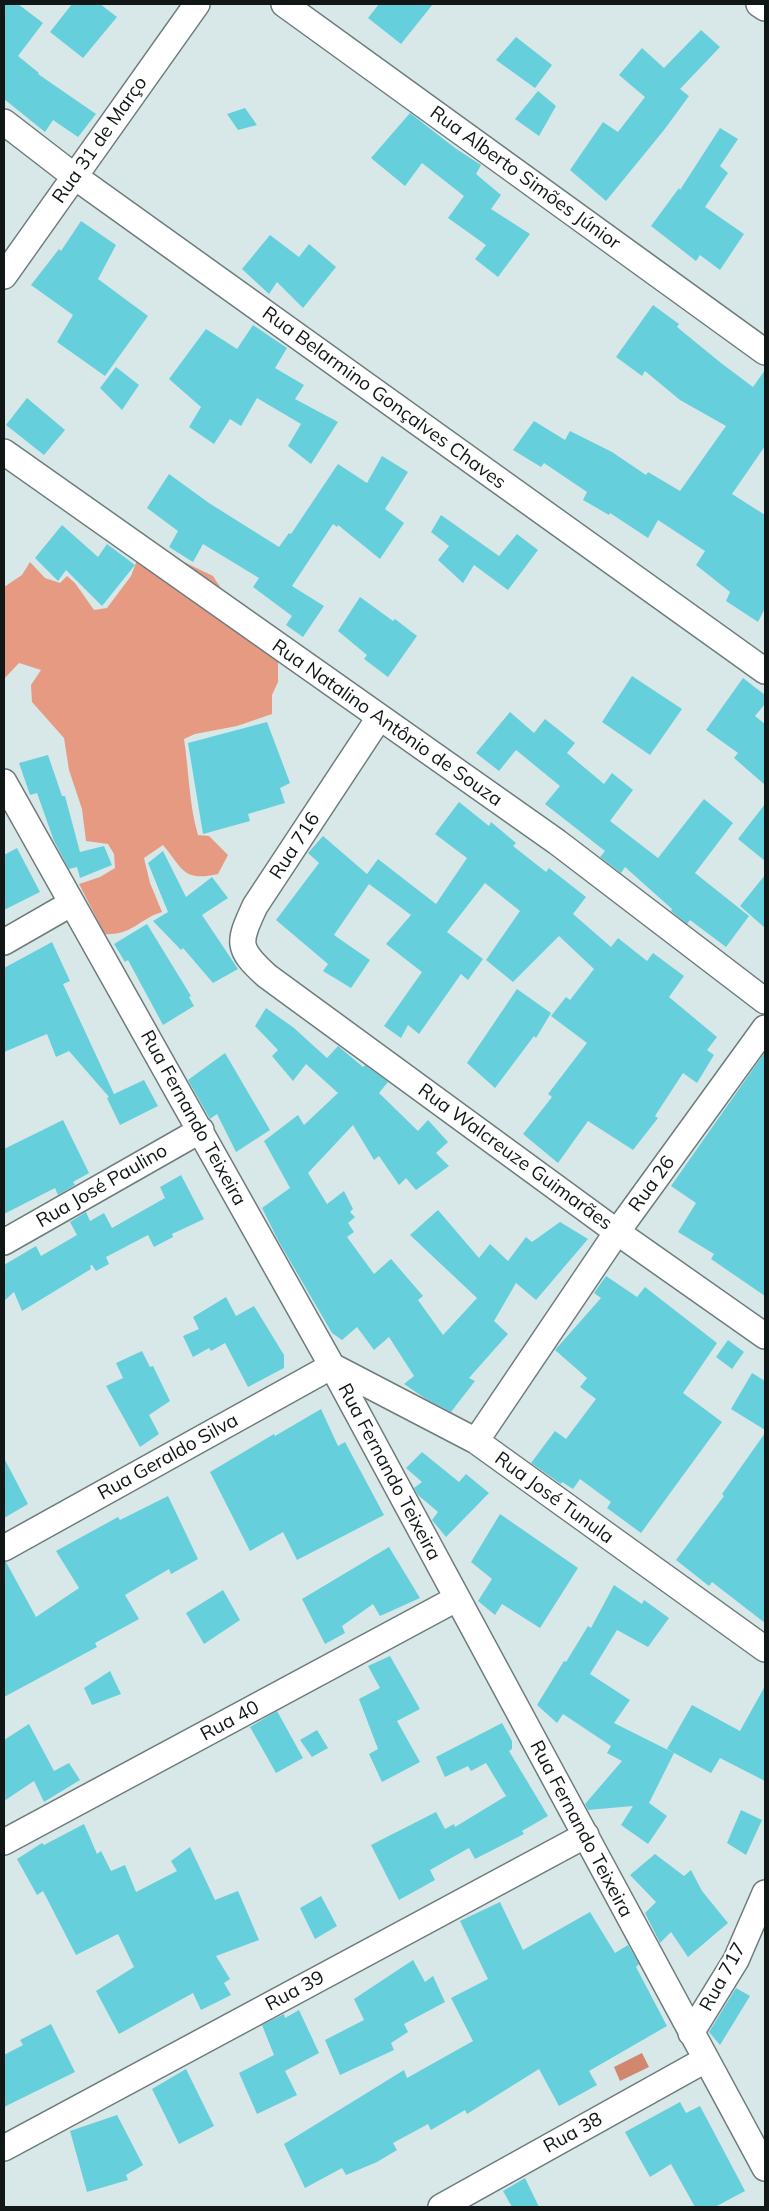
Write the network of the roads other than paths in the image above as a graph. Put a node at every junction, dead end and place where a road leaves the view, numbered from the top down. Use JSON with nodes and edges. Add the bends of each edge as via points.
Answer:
{"nodes":[{"id":1,"x":197,"y":4,"type":"edge"},
{"id":2,"x":284,"y":4,"type":"edge"},
{"id":3,"x":759,"y":4,"type":"edge"},
{"id":4,"x":765,"y":8,"type":"edge"},
{"id":5,"x":4,"y":122,"type":"edge"},
{"id":6,"x":74,"y":176,"type":"junction"},
{"id":7,"x":4,"y":276,"type":"edge"},
{"id":8,"x":765,"y":352,"type":"edge"},
{"id":9,"x":4,"y":452,"type":"edge"},
{"id":10,"x":765,"y":671,"type":"edge"},
{"id":11,"x":379,"y":718,"type":"junction"},
{"id":12,"x":4,"y":782,"type":"edge"},
{"id":13,"x":72,"y":903,"type":"junction"},
{"id":14,"x":4,"y":942,"type":"edge"},
{"id":15,"x":267,"y":976,"type":"joint"},
{"id":16,"x":765,"y":1001,"type":"edge"},
{"id":17,"x":765,"y":1028,"type":"edge"},
{"id":18,"x":200,"y":1130,"type":"junction"},
{"id":19,"x":617,"y":1232,"type":"junction"},
{"id":20,"x":4,"y":1242,"type":"edge"},
{"id":21,"x":765,"y":1336,"type":"edge"},
{"id":22,"x":332,"y":1366,"type":"junction"},
{"id":23,"x":476,"y":1441,"type":"junction"},
{"id":24,"x":4,"y":1548,"type":"edge"},
{"id":25,"x":456,"y":1599,"type":"junction"},
{"id":26,"x":765,"y":1649,"type":"edge"},
{"id":27,"x":586,"y":1835,"type":"junction"},
{"id":28,"x":4,"y":1842,"type":"edge"},
{"id":29,"x":765,"y":1893,"type":"edge"},
{"id":30,"x":691,"y":2033,"type":"junction"},
{"id":31,"x":705,"y":2060,"type":"junction"},
{"id":32,"x":4,"y":2148,"type":"edge"},
{"id":33,"x":765,"y":2168,"type":"edge"},
{"id":34,"x":441,"y":2207,"type":"edge"}],
"edges":[{"from":1,"to":6,"type":"street","name":"Rua 31 de Março"},
{"from":2,"to":8,"type":"street","name":"Rua Alberto Simões Júnior"},
{"from":3,"to":4,"type":"street"},
{"from":5,"to":6,"type":"street","name":"Rua Belarmino Gonçalves Chaves"},
{"from":6,"to":7,"type":"street","name":"Rua 31 de Março"},
{"from":6,"to":10,"type":"street","name":"Rua Belarmino Gonçalves Chaves"},
{"from":9,"to":11,"type":"street","name":"Rua Natalino Antônio de Souza"},
{"from":11,"to":15,"type":"street","name":"Rua 716","via":[[255,906],[244,928],[242,944],[248,958]]},
{"from":11,"to":16,"type":"street","name":"Rua Natalino Antônio de Souza","via":[[557,842]]},
{"from":12,"to":13,"type":"street","name":"Rua Fernando Teixeira"},
{"from":13,"to":14,"type":"street"},
{"from":13,"to":18,"type":"street","name":"Rua Fernando Teixeira"},
{"from":15,"to":19,"type":"street","name":"Rua Walcreuze Guimarães"},
{"from":17,"to":19,"type":"street","name":"Rua 26"},
{"from":18,"to":20,"type":"street","name":"Rua José Paulino"},
{"from":18,"to":22,"type":"street","name":"Rua Fernando Teixeira"},
{"from":19,"to":21,"type":"street","name":"Rua Walcreuze Guimarães"},
{"from":19,"to":23,"type":"street","name":"Rua 26"},
{"from":22,"to":23,"type":"street","name":"Rua José Tunula"},
{"from":22,"to":24,"type":"street","name":"Rua Geraldo Silva"},
{"from":22,"to":25,"type":"street","name":"Rua Fernando Teixeira"},
{"from":23,"to":26,"type":"street","name":"Rua José Tunula"},
{"from":25,"to":27,"type":"street","name":"Rua Fernando Teixeira"},
{"from":25,"to":28,"type":"street","name":"Rua 40"},
{"from":27,"to":30,"type":"street","name":"Rua Fernando Teixeira"},
{"from":27,"to":32,"type":"street","name":"Rua 39"},
{"from":29,"to":30,"type":"street","name":"Rua 717","via":[[736,1960]]},
{"from":30,"to":31,"type":"street","name":"Rua Fernando Teixeira"},
{"from":31,"to":33,"type":"street","name":"Rua Fernando Teixeira"},
{"from":31,"to":34,"type":"street","name":"Rua 38"}]}
